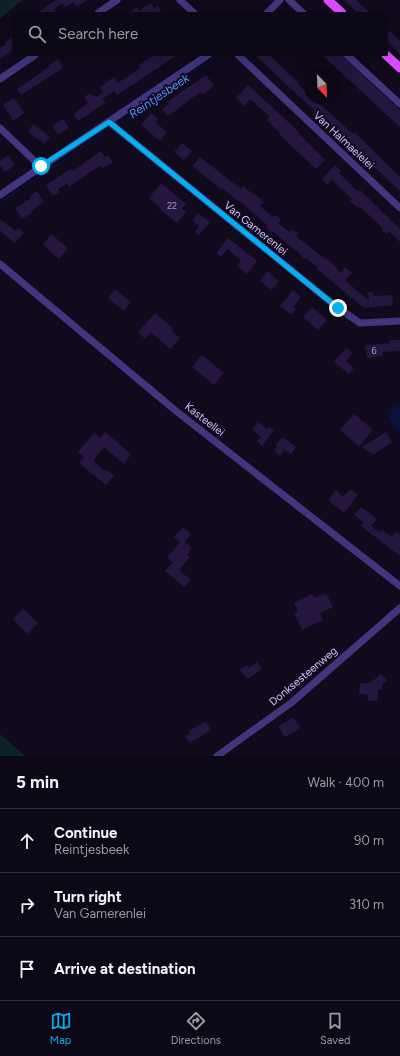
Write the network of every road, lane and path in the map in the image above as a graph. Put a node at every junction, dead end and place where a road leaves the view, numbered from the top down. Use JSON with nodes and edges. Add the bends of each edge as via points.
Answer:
{"nodes":[{"id":1,"x":117,"y":0,"type":"edge"},
{"id":2,"x":180,"y":0,"type":"edge"},
{"id":3,"x":280,"y":0,"type":"edge"},
{"id":4,"x":289,"y":0,"type":"edge"},
{"id":5,"x":328,"y":0,"type":"edge"},
{"id":6,"x":99,"y":12,"type":"edge"},
{"id":7,"x":193,"y":12,"type":"edge"},
{"id":8,"x":268,"y":12,"type":"edge"},
{"id":9,"x":301,"y":12,"type":"edge"},
{"id":10,"x":341,"y":12,"type":"edge"},
{"id":11,"x":34,"y":56,"type":"edge"},
{"id":12,"x":207,"y":56,"type":"edge"},
{"id":13,"x":239,"y":56,"type":"edge"},
{"id":14,"x":348,"y":56,"type":"edge"},
{"id":15,"x":387,"y":56,"type":"edge"},
{"id":16,"x":400,"y":68,"type":"edge"},
{"id":17,"x":0,"y":79,"type":"edge"},
{"id":18,"x":400,"y":104,"type":"edge"},
{"id":19,"x":109,"y":122,"type":"junction"},
{"id":20,"x":0,"y":128,"type":"edge"},
{"id":21,"x":41,"y":166,"type":"junction"},
{"id":22,"x":0,"y":196,"type":"edge"},
{"id":23,"x":400,"y":208,"type":"edge"},
{"id":24,"x":0,"y":264,"type":"edge"},
{"id":25,"x":400,"y":321,"type":"edge"},
{"id":26,"x":400,"y":586,"type":"edge"},
{"id":27,"x":400,"y":608,"type":"edge"},
{"id":28,"x":216,"y":756,"type":"edge"}],
"edges":[{"from":1,"to":6,"type":"street"},
{"from":2,"to":7,"type":"street"},
{"from":3,"to":8,"type":"street"},
{"from":4,"to":9,"type":"street"},
{"from":5,"to":10,"type":"main road"},
{"from":11,"to":17,"type":"street"},
{"from":12,"to":19,"type":"street"},
{"from":13,"to":23,"type":"street","name":"Van Halmaelelei"},
{"from":14,"to":18,"type":"street"},
{"from":15,"to":16,"type":"main road"},
{"from":19,"to":21,"type":"street"},
{"from":19,"to":25,"type":"street","name":"Van Gamerenlei","via":[[338,308],[360,323]]},
{"from":20,"to":21,"type":"street"},
{"from":21,"to":22,"type":"street"},
{"from":24,"to":26,"type":"street","name":"Kasteellei","via":[[176,411]]},
{"from":27,"to":28,"type":"street","name":"Donksesteenweg","via":[[291,703]]}]}
